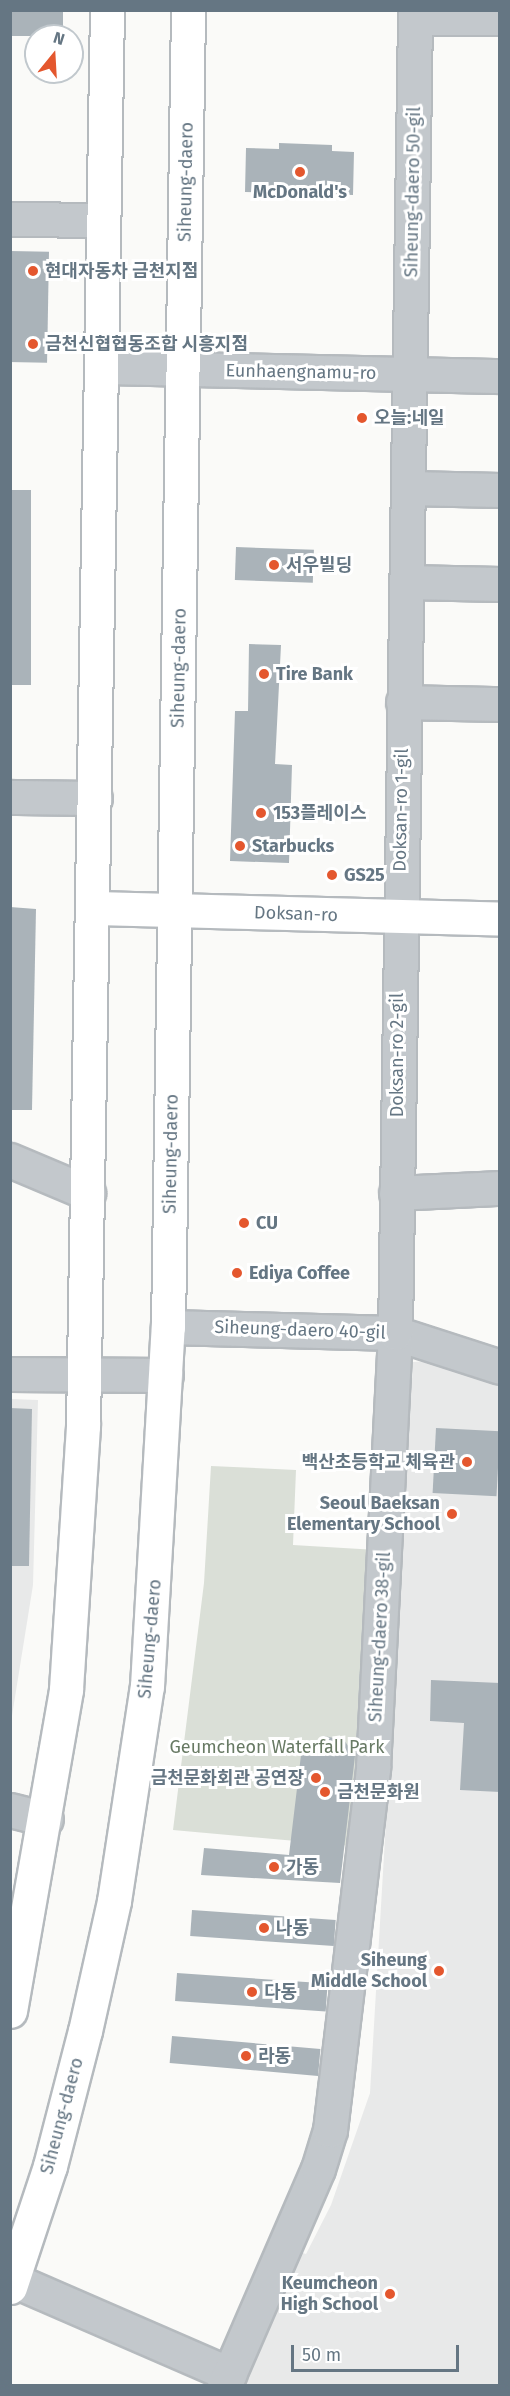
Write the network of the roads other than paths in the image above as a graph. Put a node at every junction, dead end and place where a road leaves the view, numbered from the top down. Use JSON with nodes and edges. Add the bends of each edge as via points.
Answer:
{"nodes":[{"id":1,"x":107,"y":10,"type":"edge"},
{"id":2,"x":188,"y":10,"type":"edge"},
{"id":3,"x":415,"y":14,"type":"edge"},
{"id":4,"x":500,"y":18,"type":"edge"},
{"id":5,"x":10,"y":219,"type":"edge"},
{"id":6,"x":103,"y":220,"type":"junction"},
{"id":7,"x":102,"y":367,"type":"junction"},
{"id":8,"x":183,"y":369,"type":"junction"},
{"id":9,"x":410,"y":374,"type":"junction"},
{"id":10,"x":500,"y":376,"type":"edge"},
{"id":11,"x":408,"y":488,"type":"junction"},
{"id":12,"x":500,"y":490,"type":"edge"},
{"id":13,"x":406,"y":582,"type":"junction"},
{"id":14,"x":500,"y":584,"type":"edge"},
{"id":15,"x":403,"y":702,"type":"junction"},
{"id":16,"x":500,"y":704,"type":"edge"},
{"id":17,"x":10,"y":797,"type":"edge"},
{"id":18,"x":95,"y":798,"type":"junction"},
{"id":19,"x":93,"y":908,"type":"junction"},
{"id":20,"x":176,"y":910,"type":"junction"},
{"id":21,"x":399,"y":917,"type":"junction"},
{"id":22,"x":500,"y":919,"type":"edge"},
{"id":23,"x":10,"y":1160,"type":"edge"},
{"id":24,"x":500,"y":1188,"type":"edge"},
{"id":25,"x":88,"y":1192,"type":"junction"},
{"id":26,"x":396,"y":1192,"type":"junction"},
{"id":27,"x":168,"y":1327,"type":"junction"},
{"id":28,"x":395,"y":1333,"type":"junction"},
{"id":29,"x":496,"y":1356,"type":"edge"},
{"id":30,"x":10,"y":1374,"type":"edge"},
{"id":31,"x":85,"y":1374,"type":"junction"},
{"id":32,"x":166,"y":1375,"type":"junction"},
{"id":33,"x":10,"y":1810,"type":"edge"},
{"id":34,"x":46,"y":1819,"type":"junction"},
{"id":35,"x":10,"y":2011,"type":"edge"},
{"id":36,"x":12,"y":2283,"type":"edge"},
{"id":37,"x":226,"y":2380,"type":"edge"}],
"edges":[{"from":1,"to":6,"type":"main road"},
{"from":2,"to":8,"type":"main road","name":"Siheung-daero"},
{"from":3,"to":4,"type":"street"},
{"from":3,"to":9,"type":"street","name":"Siheung-daero 50-gil"},
{"from":5,"to":6,"type":"street"},
{"from":6,"to":7,"type":"main road"},
{"from":7,"to":8,"type":"street","name":"Eunhaengnamu-ro"},
{"from":7,"to":18,"type":"main road"},
{"from":8,"to":9,"type":"street","name":"Eunhaengnamu-ro"},
{"from":8,"to":20,"type":"main road","name":"Siheung-daero"},
{"from":9,"to":10,"type":"street","name":"Eunhaengnamu-ro"},
{"from":9,"to":11,"type":"street","name":"Doksan-ro 1-gil"},
{"from":11,"to":12,"type":"street"},
{"from":11,"to":13,"type":"street","name":"Doksan-ro 1-gil"},
{"from":13,"to":14,"type":"street"},
{"from":13,"to":15,"type":"street","name":"Doksan-ro 1-gil"},
{"from":15,"to":16,"type":"street"},
{"from":15,"to":21,"type":"street","name":"Doksan-ro 1-gil"},
{"from":17,"to":18,"type":"street"},
{"from":18,"to":19,"type":"main road"},
{"from":19,"to":20,"type":"main road","name":"Doksan-ro"},
{"from":19,"to":25,"type":"main road"},
{"from":20,"to":21,"type":"main road","name":"Doksan-ro"},
{"from":20,"to":27,"type":"main road","name":"Siheung-daero"},
{"from":21,"to":22,"type":"main road","name":"Doksan-ro"},
{"from":21,"to":26,"type":"street","name":"Doksan-ro 2-gil"},
{"from":23,"to":25,"type":"street"},
{"from":24,"to":26,"type":"street"},
{"from":25,"to":31,"type":"main road"},
{"from":26,"to":28,"type":"street","name":"Doksan-ro 2-gil"},
{"from":27,"to":28,"type":"street","name":"Siheung-daero 40-gil"},
{"from":27,"to":32,"type":"main road","name":"Siheung-daero"},
{"from":28,"to":29,"type":"street","name":"Siheung-daero 40-gil"},
{"from":28,"to":37,"type":"street","name":"Siheung-daero 38-gil","via":[[373,1768],[330,2130],[318,2169]]},
{"from":30,"to":31,"type":"street"},
{"from":31,"to":32,"type":"street"},
{"from":31,"to":34,"type":"main road","via":[[72,1641]]},
{"from":32,"to":36,"type":"main road","name":"Siheung-daero","via":[[148,1675],[135,1780],[85,2031]]},
{"from":33,"to":34,"type":"street"},
{"from":34,"to":35,"type":"main road"},
{"from":36,"to":37,"type":"street","name":"Siheung-daero"}]}
